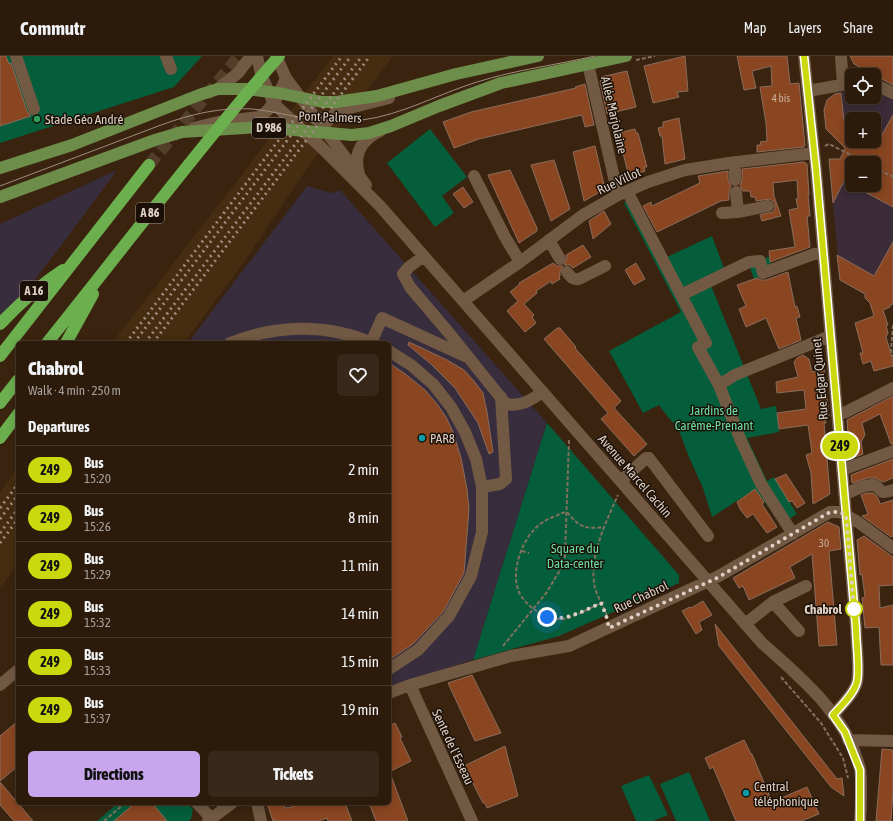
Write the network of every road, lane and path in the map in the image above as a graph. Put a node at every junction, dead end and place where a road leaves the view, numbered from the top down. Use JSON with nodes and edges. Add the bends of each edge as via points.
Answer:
{"nodes":[{"id":1,"x":16,"y":56,"type":"edge"},
{"id":2,"x":166,"y":56,"type":"edge"},
{"id":3,"x":251,"y":56,"type":"edge"},
{"id":4,"x":257,"y":56,"type":"edge"},
{"id":5,"x":276,"y":56,"type":"edge"},
{"id":6,"x":279,"y":56,"type":"edge"},
{"id":7,"x":538,"y":56,"type":"edge"},
{"id":8,"x":626,"y":56,"type":"edge"},
{"id":9,"x":804,"y":56,"type":"edge"},
{"id":10,"x":841,"y":57,"type":"edge"},
{"id":11,"x":588,"y":64,"type":"junction"},
{"id":12,"x":171,"y":69,"type":"dead end"},
{"id":13,"x":845,"y":72,"type":"edge"},
{"id":14,"x":286,"y":78,"type":"junction"},
{"id":15,"x":434,"y":80,"type":"junction"},
{"id":16,"x":845,"y":85,"type":"edge"},
{"id":17,"x":881,"y":87,"type":"edge"},
{"id":18,"x":218,"y":90,"type":"junction"},
{"id":19,"x":808,"y":91,"type":"junction"},
{"id":20,"x":893,"y":93,"type":"edge"},
{"id":21,"x":274,"y":96,"type":"junction"},
{"id":22,"x":301,"y":99,"type":"junction"},
{"id":23,"x":34,"y":109,"type":"dead end"},
{"id":24,"x":388,"y":127,"type":"junction"},
{"id":25,"x":302,"y":130,"type":"junction"},
{"id":26,"x":182,"y":132,"type":"junction"},
{"id":27,"x":322,"y":134,"type":"junction"},
{"id":28,"x":814,"y":153,"type":"junction"},
{"id":29,"x":853,"y":156,"type":"edge"},
{"id":30,"x":735,"y":162,"type":"junction"},
{"id":31,"x":149,"y":165,"type":"tunnel mouth"},
{"id":32,"x":0,"y":168,"type":"edge"},
{"id":33,"x":881,"y":171,"type":"edge"},
{"id":34,"x":355,"y":172,"type":"junction"},
{"id":35,"x":474,"y":176,"type":"dead end"},
{"id":36,"x":893,"y":177,"type":"edge"},
{"id":37,"x":735,"y":180,"type":"dead end"},
{"id":38,"x":736,"y":192,"type":"dead end"},
{"id":39,"x":623,"y":193,"type":"junction"},
{"id":40,"x":0,"y":197,"type":"edge"},
{"id":41,"x":768,"y":206,"type":"dead end"},
{"id":42,"x":738,"y":212,"type":"junction"},
{"id":43,"x":722,"y":213,"type":"dead end"},
{"id":44,"x":549,"y":240,"type":"junction"},
{"id":45,"x":823,"y":253,"type":"junction"},
{"id":46,"x":424,"y":256,"type":"junction"},
{"id":47,"x":560,"y":259,"type":"dead end"},
{"id":48,"x":520,"y":262,"type":"junction"},
{"id":49,"x":72,"y":263,"type":"junction"},
{"id":50,"x":605,"y":266,"type":"dead end"},
{"id":51,"x":567,"y":272,"type":"dead end"},
{"id":52,"x":103,"y":273,"type":"junction"},
{"id":53,"x":681,"y":295,"type":"junction"},
{"id":54,"x":463,"y":301,"type":"junction"},
{"id":55,"x":0,"y":324,"type":"edge"},
{"id":56,"x":893,"y":326,"type":"edge"},
{"id":57,"x":830,"y":336,"type":"junction"},
{"id":58,"x":49,"y":341,"type":"edge"},
{"id":59,"x":67,"y":341,"type":"edge"},
{"id":60,"x":235,"y":341,"type":"edge"},
{"id":61,"x":367,"y":341,"type":"edge"},
{"id":62,"x":372,"y":341,"type":"edge"},
{"id":63,"x":391,"y":352,"type":"edge"},
{"id":64,"x":0,"y":356,"type":"edge"},
{"id":65,"x":468,"y":357,"type":"junction"},
{"id":66,"x":893,"y":357,"type":"edge"},
{"id":67,"x":16,"y":383,"type":"edge"},
{"id":68,"x":719,"y":384,"type":"junction"},
{"id":69,"x":893,"y":388,"type":"edge"},
{"id":70,"x":543,"y":392,"type":"junction"},
{"id":71,"x":501,"y":397,"type":"junction"},
{"id":72,"x":0,"y":403,"type":"edge"},
{"id":73,"x":837,"y":415,"type":"junction"},
{"id":74,"x":16,"y":417,"type":"edge"},
{"id":75,"x":569,"y":435,"type":"dead end"},
{"id":76,"x":0,"y":438,"type":"edge"},
{"id":77,"x":893,"y":451,"type":"edge"},
{"id":78,"x":842,"y":470,"type":"junction"},
{"id":79,"x":620,"y":486,"type":"junction"},
{"id":80,"x":482,"y":487,"type":"junction"},
{"id":81,"x":893,"y":490,"type":"edge"},
{"id":82,"x":844,"y":494,"type":"junction"},
{"id":83,"x":567,"y":512,"type":"junction"},
{"id":84,"x":846,"y":515,"type":"junction"},
{"id":85,"x":605,"y":527,"type":"junction"},
{"id":86,"x":793,"y":534,"type":"junction"},
{"id":87,"x":708,"y":536,"type":"dead end"},
{"id":88,"x":893,"y":548,"type":"edge"},
{"id":89,"x":522,"y":551,"type":"junction"},
{"id":90,"x":529,"y":553,"type":"dead end"},
{"id":91,"x":555,"y":562,"type":"dead end"},
{"id":92,"x":562,"y":564,"type":"junction"},
{"id":93,"x":708,"y":582,"type":"junction"},
{"id":94,"x":806,"y":586,"type":"dead end"},
{"id":95,"x":602,"y":602,"type":"junction"},
{"id":96,"x":773,"y":602,"type":"junction"},
{"id":97,"x":533,"y":609,"type":"junction"},
{"id":98,"x":745,"y":624,"type":"junction"},
{"id":99,"x":609,"y":628,"type":"junction"},
{"id":100,"x":799,"y":631,"type":"dead end"},
{"id":101,"x":503,"y":646,"type":"dead end"},
{"id":102,"x":391,"y":668,"type":"edge"},
{"id":103,"x":16,"y":672,"type":"edge"},
{"id":104,"x":0,"y":685,"type":"edge"},
{"id":105,"x":410,"y":685,"type":"junction"},
{"id":106,"x":391,"y":692,"type":"edge"},
{"id":107,"x":833,"y":715,"type":"junction"},
{"id":108,"x":848,"y":740,"type":"junction"},
{"id":109,"x":893,"y":741,"type":"edge"},
{"id":110,"x":123,"y":805,"type":"edge"},
{"id":111,"x":199,"y":805,"type":"edge"},
{"id":112,"x":229,"y":805,"type":"edge"},
{"id":113,"x":257,"y":805,"type":"edge"},
{"id":114,"x":210,"y":820,"type":"edge"},
{"id":115,"x":104,"y":821,"type":"edge"},
{"id":116,"x":261,"y":821,"type":"edge"},
{"id":117,"x":472,"y":821,"type":"edge"},
{"id":118,"x":860,"y":821,"type":"edge"}],
"edges":[{"from":1,"to":23,"type":"street"},
{"from":2,"to":12,"type":"street"},
{"from":3,"to":18,"type":"street","via":[[238,73]]},
{"from":4,"to":21,"type":"street","via":[[261,74]]},
{"from":5,"to":14,"type":"street","name":"Avenue Marcel Cachin"},
{"from":6,"to":52,"type":"highway","number":"A 86"},
{"from":7,"to":15,"type":"main road"},
{"from":8,"to":11,"type":"main road","number":"D 986"},
{"from":9,"to":19,"type":"street","name":"Rue Edgar Quinet"},
{"from":10,"to":13,"type":"street"},
{"from":11,"to":24,"type":"main road","name":"Pont Palmers","number":"D 986","via":[[501,83]]},
{"from":11,"to":39,"type":"street","name":"Allée Marjolaine"},
{"from":14,"to":21,"type":"street"},
{"from":14,"to":22,"type":"street","name":"Avenue Marcel Cachin"},
{"from":15,"to":22,"type":"main road","via":[[377,96],[348,101],[322,102]]},
{"from":15,"to":27,"type":"street","via":[[386,100],[338,111],[331,116]]},
{"from":16,"to":19,"type":"street"},
{"from":17,"to":20,"type":"street"},
{"from":18,"to":21,"type":"main road","via":[[246,89]]},
{"from":18,"to":32,"type":"main road","via":[[199,95],[72,145]]},
{"from":19,"to":28,"type":"street","name":"Rue Edgar Quinet"},
{"from":21,"to":22,"type":"main road"},
{"from":21,"to":25,"type":"street"},
{"from":21,"to":26,"type":"street","via":[[267,111],[259,117],[218,122]]},
{"from":22,"to":27,"type":"street","name":"Avenue Marcel Cachin"},
{"from":24,"to":27,"type":"main road","name":"Pont Palmers","number":"D 986","via":[[352,135]]},
{"from":24,"to":34,"type":"street","via":[[373,134],[362,145]]},
{"from":25,"to":26,"type":"main road","name":"Pont Palmers","number":"D 986","via":[[259,127]]},
{"from":25,"to":27,"type":"main road","name":"Pont Palmers","number":"D 986"},
{"from":26,"to":40,"type":"main road","name":"Pont Palmers","number":"D 986"},
{"from":27,"to":34,"type":"street","name":"Avenue Marcel Cachin"},
{"from":28,"to":29,"type":"path","via":[[829,144]]},
{"from":28,"to":30,"type":"street","name":"Rue Villot"},
{"from":28,"to":45,"type":"street","name":"Rue Edgar Quinet"},
{"from":30,"to":37,"type":"street"},
{"from":30,"to":39,"type":"street","name":"Rue Villot","via":[[686,170]]},
{"from":31,"to":49,"type":"highway","number":"A 86"},
{"from":33,"to":36,"type":"path"},
{"from":34,"to":46,"type":"street","name":"Avenue Marcel Cachin","via":[[380,206]]},
{"from":35,"to":48,"type":"street"},
{"from":38,"to":42,"type":"street"},
{"from":39,"to":44,"type":"street","name":"Rue Villot","via":[[583,215]]},
{"from":39,"to":53,"type":"street","name":"Allée Marjolaine"},
{"from":41,"to":42,"type":"street"},
{"from":42,"to":43,"type":"street"},
{"from":44,"to":47,"type":"street"},
{"from":44,"to":48,"type":"street","name":"Rue Villot"},
{"from":45,"to":53,"type":"street","via":[[763,273],[760,261],[749,262]]},
{"from":45,"to":57,"type":"street","name":"Rue Edgar Quinet"},
{"from":46,"to":54,"type":"street","name":"Avenue Marcel Cachin"},
{"from":46,"to":65,"type":"street","via":[[403,274],[410,288]]},
{"from":48,"to":54,"type":"street","name":"Rue Villot"},
{"from":49,"to":55,"type":"highway","number":"A 16","via":[[48,280]]},
{"from":49,"to":64,"type":"highway","number":"A 86"},
{"from":50,"to":51,"type":"street","via":[[575,280]]},
{"from":52,"to":58,"type":"highway","number":"A 86"},
{"from":52,"to":59,"type":"highway"},
{"from":53,"to":68,"type":"street","name":"Allée Marjolaine","via":[[706,343],[698,347]]},
{"from":54,"to":70,"type":"street","name":"Avenue Marcel Cachin"},
{"from":56,"to":66,"type":"path"},
{"from":57,"to":68,"type":"street"},
{"from":57,"to":73,"type":"street","name":"Rue Edgar Quinet"},
{"from":60,"to":61,"type":"street","via":[[275,330],[304,328],[333,331]]},
{"from":62,"to":65,"type":"street","via":[[382,318]]},
{"from":63,"to":80,"type":"street","via":[[433,384],[451,407],[476,459]]},
{"from":65,"to":71,"type":"street"},
{"from":67,"to":72,"type":"highway"},
{"from":68,"to":86,"type":"street","via":[[761,484]]},
{"from":69,"to":73,"type":"street"},
{"from":70,"to":71,"type":"street","via":[[527,402],[516,405],[506,404]]},
{"from":70,"to":79,"type":"street","name":"Avenue Marcel Cachin"},
{"from":71,"to":80,"type":"street","via":[[506,479],[500,484]]},
{"from":73,"to":78,"type":"street","name":"Rue Edgar Quinet"},
{"from":74,"to":76,"type":"highway"},
{"from":75,"to":83,"type":"path"},
{"from":77,"to":78,"type":"street"},
{"from":78,"to":82,"type":"street","name":"Rue Edgar Quinet"},
{"from":79,"to":85,"type":"path"},
{"from":79,"to":87,"type":"street","via":[[646,458],[649,458]]},
{"from":79,"to":93,"type":"street","name":"Avenue Marcel Cachin"},
{"from":80,"to":102,"type":"street","via":[[482,532],[471,576],[449,616],[418,650]]},
{"from":81,"to":82,"type":"street","via":[[885,493],[873,485]]},
{"from":82,"to":84,"type":"street","name":"Rue Edgar Quinet"},
{"from":83,"to":85,"type":"path","via":[[582,527]]},
{"from":83,"to":89,"type":"path","via":[[540,524],[526,540]]},
{"from":83,"to":92,"type":"path","via":[[566,556]]},
{"from":84,"to":86,"type":"street","name":"Rue Chabrol","via":[[830,512]]},
{"from":84,"to":88,"type":"street"},
{"from":84,"to":107,"type":"street","name":"Rue Edgar Quinet","via":[[858,681]]},
{"from":85,"to":95,"type":"path","via":[[598,542],[594,574],[595,587]]},
{"from":86,"to":93,"type":"street","name":"Rue Chabrol"},
{"from":89,"to":90,"type":"path"},
{"from":89,"to":97,"type":"path","via":[[516,572],[517,583],[522,598]]},
{"from":91,"to":92,"type":"path"},
{"from":92,"to":97,"type":"path","via":[[555,580]]},
{"from":93,"to":98,"type":"street","name":"Avenue Marcel Cachin"},
{"from":93,"to":99,"type":"street","name":"Rue Chabrol"},
{"from":94,"to":96,"type":"street"},
{"from":95,"to":97,"type":"path","via":[[565,618],[556,619]]},
{"from":95,"to":99,"type":"path"},
{"from":96,"to":98,"type":"street"},
{"from":96,"to":100,"type":"street"},
{"from":97,"to":101,"type":"path"},
{"from":98,"to":107,"type":"street","name":"Avenue Marcel Cachin","via":[[814,691]]},
{"from":99,"to":105,"type":"street","name":"Rue Chabrol","via":[[568,646],[511,656]]},
{"from":103,"to":104,"type":"street"},
{"from":105,"to":106,"type":"street","name":"Rue Chabrol"},
{"from":105,"to":117,"type":"street","name":"Sente de l'Esseau"},
{"from":107,"to":108,"type":"street","name":"Avenue Marcel Cachin"},
{"from":108,"to":109,"type":"street"},
{"from":108,"to":118,"type":"street","name":"Avenue Marcel Cachin","via":[[860,770]]},
{"from":110,"to":115,"type":"path"},
{"from":111,"to":114,"type":"street"},
{"from":112,"to":114,"type":"street"},
{"from":113,"to":116,"type":"street"}]}
